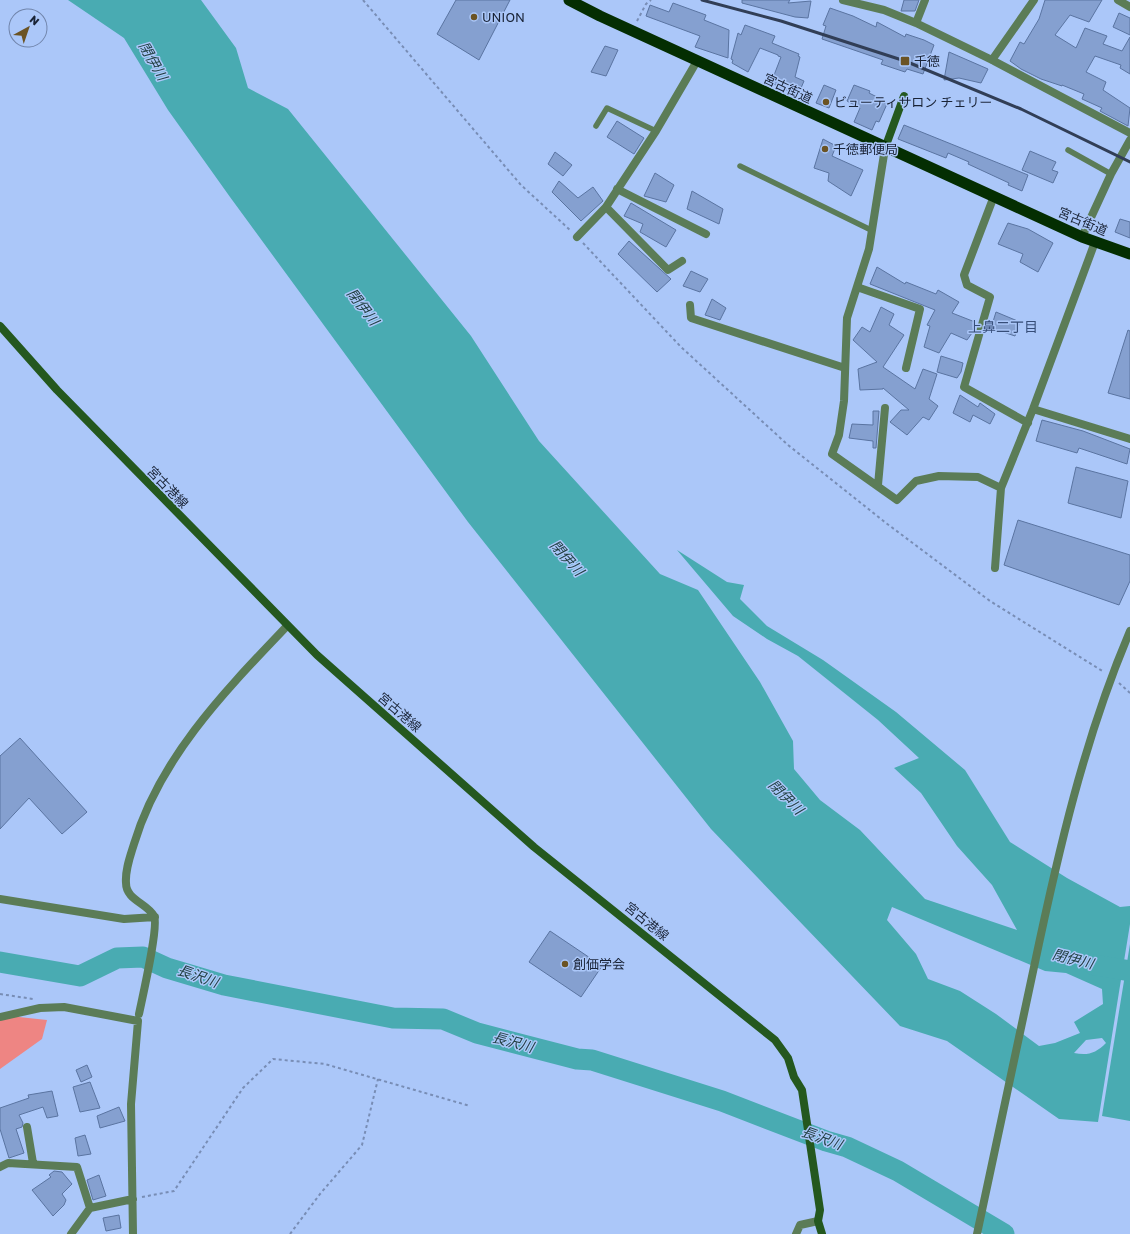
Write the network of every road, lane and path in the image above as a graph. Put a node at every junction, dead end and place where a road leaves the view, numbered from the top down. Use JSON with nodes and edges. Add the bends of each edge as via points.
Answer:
{"nodes":[{"id":1,"x":363,"y":0,"type":"edge"},
{"id":2,"x":569,"y":0,"type":"edge"},
{"id":3,"x":651,"y":0,"type":"edge"},
{"id":4,"x":843,"y":0,"type":"edge"},
{"id":5,"x":925,"y":0,"type":"edge"},
{"id":6,"x":1034,"y":0,"type":"edge"},
{"id":7,"x":1118,"y":0,"type":"edge"},
{"id":8,"x":1130,"y":7,"type":"edge"},
{"id":9,"x":916,"y":23,"type":"junction"},
{"id":10,"x":632,"y":31,"type":"junction"},
{"id":11,"x":992,"y":60,"type":"junction"},
{"id":12,"x":697,"y":61,"type":"junction"},
{"id":13,"x":904,"y":96,"type":"dead end"},
{"id":14,"x":596,"y":126,"type":"dead end"},
{"id":15,"x":656,"y":131,"type":"junction"},
{"id":16,"x":1130,"y":133,"type":"edge"},
{"id":17,"x":1130,"y":140,"type":"edge"},
{"id":18,"x":885,"y":148,"type":"junction"},
{"id":19,"x":1068,"y":150,"type":"dead end"},
{"id":20,"x":740,"y":166,"type":"dead end"},
{"id":21,"x":1111,"y":174,"type":"junction"},
{"id":22,"x":617,"y":189,"type":"junction"},
{"id":23,"x":994,"y":196,"type":"junction"},
{"id":24,"x":606,"y":207,"type":"junction"},
{"id":25,"x":871,"y":230,"type":"junction"},
{"id":26,"x":706,"y":234,"type":"dead end"},
{"id":27,"x":577,"y":236,"type":"junction"},
{"id":28,"x":1082,"y":237,"type":"junction"},
{"id":29,"x":1095,"y":242,"type":"junction"},
{"id":30,"x":1130,"y":254,"type":"edge"},
{"id":31,"x":682,"y":261,"type":"dead end"},
{"id":32,"x":857,"y":287,"type":"junction"},
{"id":33,"x":690,"y":305,"type":"dead end"},
{"id":34,"x":0,"y":326,"type":"edge"},
{"id":35,"x":845,"y":368,"type":"junction"},
{"id":36,"x":906,"y":368,"type":"dead end"},
{"id":37,"x":885,"y":408,"type":"dead end"},
{"id":38,"x":1033,"y":410,"type":"junction"},
{"id":39,"x":1028,"y":423,"type":"junction"},
{"id":40,"x":1130,"y":439,"type":"edge"},
{"id":41,"x":878,"y":485,"type":"junction"},
{"id":42,"x":1001,"y":488,"type":"junction"},
{"id":43,"x":995,"y":568,"type":"dead end"},
{"id":44,"x":287,"y":626,"type":"junction"},
{"id":45,"x":1130,"y":631,"type":"edge"},
{"id":46,"x":1110,"y":676,"type":"junction"},
{"id":47,"x":1130,"y":693,"type":"edge"},
{"id":48,"x":0,"y":899,"type":"edge"},
{"id":49,"x":155,"y":917,"type":"junction"},
{"id":50,"x":139,"y":1014,"type":"dead end"},
{"id":51,"x":0,"y":1017,"type":"edge"},
{"id":52,"x":378,"y":1079,"type":"junction"},
{"id":53,"x":470,"y":1106,"type":"dead end"},
{"id":54,"x":26,"y":1127,"type":"dead end"},
{"id":55,"x":33,"y":1164,"type":"junction"},
{"id":56,"x":0,"y":1167,"type":"edge"},
{"id":57,"x":133,"y":1199,"type":"junction"},
{"id":58,"x":90,"y":1208,"type":"junction"},
{"id":59,"x":818,"y":1221,"type":"junction"},
{"id":60,"x":71,"y":1234,"type":"edge"},
{"id":61,"x":133,"y":1234,"type":"edge"},
{"id":62,"x":290,"y":1234,"type":"edge"},
{"id":63,"x":796,"y":1234,"type":"edge"},
{"id":64,"x":822,"y":1234,"type":"edge"},
{"id":65,"x":977,"y":1234,"type":"edge"}],
"edges":[{"from":1,"to":27,"type":"path","via":[[520,185]]},
{"from":2,"to":10,"type":"highway","name":"宮古街道"},
{"from":3,"to":10,"type":"path","via":[[646,4]]},
{"from":4,"to":9,"type":"street","via":[[884,10]]},
{"from":5,"to":9,"type":"street"},
{"from":6,"to":11,"type":"street"},
{"from":7,"to":8,"type":"street"},
{"from":9,"to":11,"type":"street"},
{"from":10,"to":12,"type":"highway","name":"宮古街道"},
{"from":11,"to":16,"type":"street"},
{"from":12,"to":15,"type":"street"},
{"from":12,"to":18,"type":"highway","name":"宮古街道"},
{"from":13,"to":18,"type":"main road"},
{"from":14,"to":15,"type":"lane","via":[[607,108]]},
{"from":15,"to":22,"type":"street"},
{"from":17,"to":21,"type":"street"},
{"from":18,"to":23,"type":"highway","name":"宮古街道"},
{"from":18,"to":25,"type":"street"},
{"from":19,"to":21,"type":"lane"},
{"from":20,"to":25,"type":"lane"},
{"from":21,"to":28,"type":"street"},
{"from":22,"to":24,"type":"street"},
{"from":22,"to":26,"type":"street"},
{"from":23,"to":28,"type":"highway","name":"宮古街道"},
{"from":23,"to":39,"type":"street","via":[[964,275],[967,285],[990,297],[964,387]]},
{"from":24,"to":27,"type":"street"},
{"from":24,"to":31,"type":"street","via":[[668,270]]},
{"from":25,"to":32,"type":"street","via":[[869,249]]},
{"from":27,"to":46,"type":"path","via":[[681,347],[788,445],[990,601]]},
{"from":28,"to":29,"type":"highway","name":"宮古街道"},
{"from":29,"to":30,"type":"highway","name":"宮古街道"},
{"from":29,"to":38,"type":"street"},
{"from":32,"to":35,"type":"street","via":[[847,318]]},
{"from":32,"to":36,"type":"street","via":[[920,309]]},
{"from":33,"to":35,"type":"street","via":[[691,318]]},
{"from":34,"to":44,"type":"main road","name":"宮古港線","via":[[56,390]]},
{"from":35,"to":41,"type":"street","via":[[840,435],[832,454]]},
{"from":37,"to":41,"type":"street"},
{"from":38,"to":39,"type":"street"},
{"from":38,"to":40,"type":"street"},
{"from":39,"to":42,"type":"street"},
{"from":41,"to":42,"type":"street","via":[[897,500],[916,481],[939,476],[978,477]]},
{"from":42,"to":43,"type":"street"},
{"from":44,"to":49,"type":"street","via":[[235,680],[189,737],[166,772],[140,825],[127,868],[126,884],[132,898]]},
{"from":44,"to":59,"type":"main road","name":"宮古港線","via":[[534,847],[775,1040],[788,1058],[794,1077],[802,1090],[820,1210]]},
{"from":45,"to":46,"type":"street"},
{"from":46,"to":47,"type":"path"},
{"from":46,"to":65,"type":"street","via":[[1059,852]]},
{"from":48,"to":49,"type":"street","via":[[124,919]]},
{"from":49,"to":50,"type":"street","via":[[155,932]]},
{"from":51,"to":57,"type":"street","via":[[40,1008],[64,1007],[138,1021],[131,1104]]},
{"from":52,"to":53,"type":"path"},
{"from":52,"to":57,"type":"path","via":[[325,1064],[273,1059],[243,1088],[174,1191]]},
{"from":52,"to":62,"type":"path","via":[[362,1145]]},
{"from":54,"to":55,"type":"street"},
{"from":55,"to":56,"type":"street","via":[[8,1163]]},
{"from":55,"to":58,"type":"street","via":[[78,1167]]},
{"from":57,"to":58,"type":"street"},
{"from":57,"to":61,"type":"street"},
{"from":58,"to":60,"type":"street"},
{"from":59,"to":63,"type":"street","via":[[800,1225]]},
{"from":59,"to":64,"type":"main road"}]}
